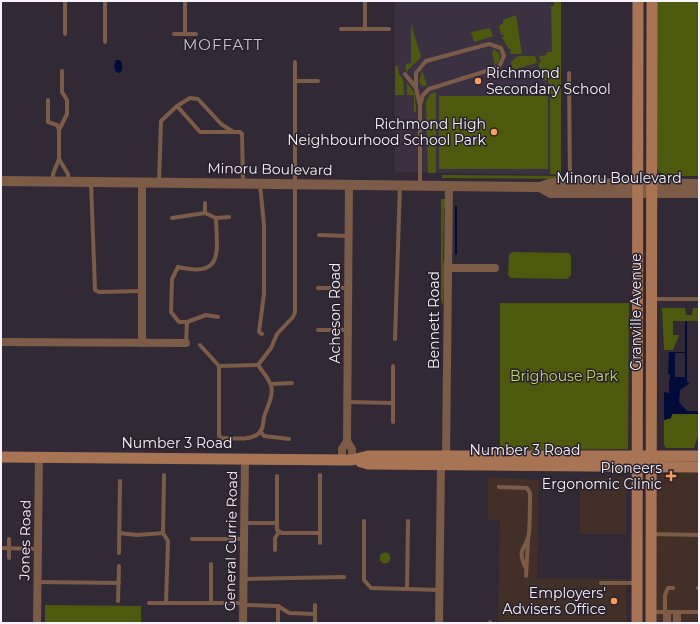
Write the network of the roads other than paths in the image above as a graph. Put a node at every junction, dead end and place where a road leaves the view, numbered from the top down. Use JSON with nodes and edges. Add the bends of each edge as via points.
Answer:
{"nodes":[{"id":1,"x":65,"y":1,"type":"edge"},
{"id":2,"x":105,"y":1,"type":"edge"},
{"id":3,"x":185,"y":1,"type":"edge"},
{"id":4,"x":365,"y":1,"type":"edge"},
{"id":5,"x":638,"y":1,"type":"edge"},
{"id":6,"x":652,"y":1,"type":"edge"},
{"id":7,"x":341,"y":29,"type":"dead end"},
{"id":8,"x":365,"y":29,"type":"junction"},
{"id":9,"x":389,"y":29,"type":"dead end"},
{"id":10,"x":65,"y":34,"type":"dead end"},
{"id":11,"x":174,"y":34,"type":"dead end"},
{"id":12,"x":185,"y":34,"type":"junction"},
{"id":13,"x":196,"y":34,"type":"dead end"},
{"id":14,"x":105,"y":42,"type":"dead end"},
{"id":15,"x":295,"y":62,"type":"dead end"},
{"id":16,"x":62,"y":71,"type":"dead end"},
{"id":17,"x":404,"y":74,"type":"dead end"},
{"id":18,"x":568,"y":74,"type":"dead end"},
{"id":19,"x":295,"y":81,"type":"junction"},
{"id":20,"x":318,"y":81,"type":"dead end"},
{"id":21,"x":416,"y":88,"type":"junction"},
{"id":22,"x":48,"y":100,"type":"dead end"},
{"id":23,"x":420,"y":105,"type":"junction"},
{"id":24,"x":177,"y":106,"type":"junction"},
{"id":25,"x":59,"y":130,"type":"junction"},
{"id":26,"x":234,"y":132,"type":"junction"},
{"id":27,"x":295,"y":144,"type":"junction"},
{"id":28,"x":320,"y":144,"type":"dead end"},
{"id":29,"x":59,"y":159,"type":"junction"},
{"id":30,"x":1,"y":181,"type":"edge"},
{"id":31,"x":53,"y":181,"type":"junction"},
{"id":32,"x":69,"y":181,"type":"junction"},
{"id":33,"x":91,"y":182,"type":"junction"},
{"id":34,"x":142,"y":182,"type":"junction"},
{"id":35,"x":159,"y":182,"type":"junction"},
{"id":36,"x":243,"y":183,"type":"junction"},
{"id":37,"x":260,"y":183,"type":"junction"},
{"id":38,"x":294,"y":184,"type":"junction"},
{"id":39,"x":349,"y":184,"type":"junction"},
{"id":40,"x":400,"y":184,"type":"junction"},
{"id":41,"x":699,"y":184,"type":"edge"},
{"id":42,"x":420,"y":185,"type":"junction"},
{"id":43,"x":449,"y":185,"type":"junction"},
{"id":44,"x":570,"y":188,"type":"junction"},
{"id":45,"x":638,"y":188,"type":"junction"},
{"id":46,"x":651,"y":188,"type":"junction"},
{"id":47,"x":699,"y":193,"type":"edge"},
{"id":48,"x":206,"y":204,"type":"dead end"},
{"id":49,"x":205,"y":213,"type":"junction"},
{"id":50,"x":229,"y":217,"type":"dead end"},
{"id":51,"x":172,"y":218,"type":"dead end"},
{"id":52,"x":216,"y":218,"type":"junction"},
{"id":53,"x":319,"y":235,"type":"dead end"},
{"id":54,"x":348,"y":236,"type":"junction"},
{"id":55,"x":448,"y":268,"type":"junction"},
{"id":56,"x":494,"y":268,"type":"dead end"},
{"id":57,"x":318,"y":288,"type":"dead end"},
{"id":58,"x":348,"y":288,"type":"junction"},
{"id":59,"x":142,"y":292,"type":"junction"},
{"id":60,"x":651,"y":299,"type":"junction"},
{"id":61,"x":699,"y":299,"type":"edge"},
{"id":62,"x":218,"y":317,"type":"dead end"},
{"id":63,"x":187,"y":322,"type":"junction"},
{"id":64,"x":318,"y":330,"type":"dead end"},
{"id":65,"x":348,"y":330,"type":"junction"},
{"id":66,"x":262,"y":334,"type":"dead end"},
{"id":67,"x":395,"y":339,"type":"dead end"},
{"id":68,"x":1,"y":342,"type":"edge"},
{"id":69,"x":142,"y":342,"type":"junction"},
{"id":70,"x":186,"y":343,"type":"joint"},
{"id":71,"x":200,"y":345,"type":"dead end"},
{"id":72,"x":258,"y":365,"type":"junction"},
{"id":73,"x":219,"y":366,"type":"junction"},
{"id":74,"x":393,"y":366,"type":"dead end"},
{"id":75,"x":292,"y":383,"type":"dead end"},
{"id":76,"x":271,"y":384,"type":"junction"},
{"id":77,"x":347,"y":402,"type":"junction"},
{"id":78,"x":393,"y":402,"type":"junction"},
{"id":79,"x":393,"y":422,"type":"dead end"},
{"id":80,"x":260,"y":431,"type":"junction"},
{"id":81,"x":289,"y":439,"type":"dead end"},
{"id":82,"x":699,"y":456,"type":"edge"},
{"id":83,"x":1,"y":457,"type":"edge"},
{"id":84,"x":39,"y":457,"type":"junction"},
{"id":85,"x":245,"y":459,"type":"junction"},
{"id":86,"x":447,"y":459,"type":"junction"},
{"id":87,"x":347,"y":460,"type":"junction"},
{"id":88,"x":637,"y":460,"type":"junction"},
{"id":89,"x":650,"y":460,"type":"junction"},
{"id":90,"x":699,"y":466,"type":"edge"},
{"id":91,"x":164,"y":475,"type":"dead end"},
{"id":92,"x":320,"y":475,"type":"dead end"},
{"id":93,"x":277,"y":476,"type":"dead end"},
{"id":94,"x":120,"y":482,"type":"dead end"},
{"id":95,"x":499,"y":487,"type":"dead end"},
{"id":96,"x":364,"y":521,"type":"dead end"},
{"id":97,"x":408,"y":521,"type":"dead end"},
{"id":98,"x":244,"y":522,"type":"junction"},
{"id":99,"x":276,"y":523,"type":"junction"},
{"id":100,"x":279,"y":532,"type":"junction"},
{"id":101,"x":119,"y":533,"type":"junction"},
{"id":102,"x":163,"y":533,"type":"junction"},
{"id":103,"x":320,"y":533,"type":"junction"},
{"id":104,"x":650,"y":534,"type":"junction"},
{"id":105,"x":699,"y":535,"type":"edge"},
{"id":106,"x":9,"y":539,"type":"dead end"},
{"id":107,"x":192,"y":539,"type":"dead end"},
{"id":108,"x":244,"y":539,"type":"junction"},
{"id":109,"x":320,"y":543,"type":"dead end"},
{"id":110,"x":1,"y":548,"type":"edge"},
{"id":111,"x":9,"y":548,"type":"junction"},
{"id":112,"x":38,"y":549,"type":"junction"},
{"id":113,"x":275,"y":550,"type":"dead end"},
{"id":114,"x":119,"y":553,"type":"dead end"},
{"id":115,"x":9,"y":558,"type":"dead end"},
{"id":116,"x":212,"y":564,"type":"dead end"},
{"id":117,"x":119,"y":566,"type":"dead end"},
{"id":118,"x":526,"y":576,"type":"dead end"},
{"id":119,"x":344,"y":577,"type":"dead end"},
{"id":120,"x":244,"y":579,"type":"junction"},
{"id":121,"x":38,"y":582,"type":"junction"},
{"id":122,"x":119,"y":583,"type":"junction"},
{"id":123,"x":601,"y":583,"type":"dead end"},
{"id":124,"x":637,"y":583,"type":"junction"},
{"id":125,"x":673,"y":588,"type":"dead end"},
{"id":126,"x":407,"y":589,"type":"junction"},
{"id":127,"x":441,"y":590,"type":"junction"},
{"id":128,"x":118,"y":601,"type":"dead end"},
{"id":129,"x":211,"y":602,"type":"junction"},
{"id":130,"x":149,"y":603,"type":"dead end"},
{"id":131,"x":166,"y":603,"type":"junction"},
{"id":132,"x":243,"y":604,"type":"junction"},
{"id":133,"x":315,"y":605,"type":"dead end"},
{"id":134,"x":278,"y":606,"type":"junction"},
{"id":135,"x":651,"y":612,"type":"junction"},
{"id":136,"x":667,"y":612,"type":"junction"},
{"id":137,"x":677,"y":612,"type":"junction"},
{"id":138,"x":699,"y":612,"type":"edge"},
{"id":139,"x":315,"y":614,"type":"junction"},
{"id":140,"x":37,"y":623,"type":"edge"},
{"id":141,"x":243,"y":623,"type":"edge"},
{"id":142,"x":278,"y":623,"type":"edge"},
{"id":143,"x":315,"y":623,"type":"edge"},
{"id":144,"x":439,"y":623,"type":"edge"},
{"id":145,"x":637,"y":623,"type":"edge"},
{"id":146,"x":650,"y":623,"type":"edge"},
{"id":147,"x":665,"y":623,"type":"edge"},
{"id":148,"x":669,"y":623,"type":"edge"},
{"id":149,"x":675,"y":623,"type":"edge"},
{"id":150,"x":679,"y":623,"type":"edge"}],
"edges":[{"from":1,"to":10,"type":"lane"},
{"from":2,"to":14,"type":"lane"},
{"from":3,"to":12,"type":"lane"},
{"from":4,"to":8,"type":"lane"},
{"from":5,"to":45,"type":"main road","name":"Granville Avenue"},
{"from":6,"to":46,"type":"main road","name":"Granville Avenue"},
{"from":7,"to":8,"type":"lane"},
{"from":8,"to":9,"type":"lane"},
{"from":11,"to":12,"type":"lane"},
{"from":12,"to":13,"type":"lane"},
{"from":15,"to":19,"type":"lane"},
{"from":16,"to":25,"type":"lane","via":[[62,92],[67,100],[67,114]]},
{"from":17,"to":21,"type":"lane"},
{"from":18,"to":44,"type":"lane"},
{"from":19,"to":20,"type":"lane"},
{"from":19,"to":27,"type":"lane"},
{"from":21,"to":23,"type":"lane"},
{"from":21,"to":23,"type":"lane","via":[[416,73],[426,61],[489,44],[501,48],[504,56],[499,68],[429,89],[423,95]]},
{"from":22,"to":25,"type":"lane","via":[[48,122],[57,125]]},
{"from":23,"to":42,"type":"lane"},
{"from":24,"to":26,"type":"lane","via":[[200,132]]},
{"from":24,"to":26,"type":"lane","via":[[190,98],[198,99],[221,124]]},
{"from":24,"to":35,"type":"lane","via":[[161,121]]},
{"from":25,"to":29,"type":"lane"},
{"from":26,"to":36,"type":"lane","via":[[240,132],[243,137]]},
{"from":27,"to":28,"type":"lane"},
{"from":27,"to":38,"type":"lane"},
{"from":29,"to":31,"type":"lane"},
{"from":29,"to":32,"type":"lane"},
{"from":30,"to":31,"type":"street","name":"Minoru Boulevard"},
{"from":31,"to":32,"type":"street","name":"Minoru Boulevard"},
{"from":32,"to":33,"type":"street","name":"Minoru Boulevard"},
{"from":33,"to":34,"type":"street","name":"Minoru Boulevard"},
{"from":33,"to":59,"type":"lane","via":[[96,290]]},
{"from":34,"to":35,"type":"street","name":"Minoru Boulevard"},
{"from":34,"to":59,"type":"street"},
{"from":35,"to":36,"type":"street","name":"Minoru Boulevard"},
{"from":36,"to":37,"type":"street","name":"Minoru Boulevard"},
{"from":37,"to":38,"type":"street","name":"Minoru Boulevard"},
{"from":37,"to":66,"type":"lane","via":[[264,225],[264,294],[259,332]]},
{"from":38,"to":39,"type":"street","name":"Minoru Boulevard"},
{"from":38,"to":72,"type":"lane","via":[[295,312],[276,334],[271,348]]},
{"from":39,"to":40,"type":"street","name":"Minoru Boulevard"},
{"from":39,"to":54,"type":"street","name":"Acheson Road"},
{"from":40,"to":42,"type":"street","name":"Minoru Boulevard"},
{"from":40,"to":67,"type":"lane"},
{"from":41,"to":46,"type":"street","name":"Minoru Boulevard"},
{"from":42,"to":43,"type":"street","name":"Minoru Boulevard"},
{"from":43,"to":44,"type":"street","name":"Minoru Boulevard","via":[[540,188],[551,193]]},
{"from":43,"to":55,"type":"street","name":"Bennett Road"},
{"from":44,"to":45,"type":"street","name":"Minoru Boulevard"},
{"from":45,"to":46,"type":"street","name":"Minoru Boulevard"},
{"from":45,"to":88,"type":"main road","name":"Granville Avenue"},
{"from":46,"to":47,"type":"street","name":"Minoru Boulevard"},
{"from":46,"to":60,"type":"main road","name":"Granville Avenue"},
{"from":48,"to":49,"type":"lane"},
{"from":49,"to":51,"type":"lane"},
{"from":49,"to":52,"type":"lane"},
{"from":50,"to":52,"type":"lane"},
{"from":52,"to":63,"type":"lane","via":[[215,260],[204,270],[193,271],[178,267],[172,279],[171,312],[179,322]]},
{"from":53,"to":54,"type":"lane"},
{"from":54,"to":58,"type":"street","name":"Acheson Road"},
{"from":55,"to":56,"type":"street"},
{"from":55,"to":86,"type":"street","name":"Bennett Road"},
{"from":57,"to":58,"type":"lane"},
{"from":58,"to":65,"type":"street","name":"Acheson Road"},
{"from":59,"to":69,"type":"street"},
{"from":60,"to":61,"type":"lane"},
{"from":60,"to":89,"type":"main road","name":"Granville Avenue"},
{"from":62,"to":63,"type":"lane","via":[[206,315]]},
{"from":63,"to":70,"type":"lane"},
{"from":64,"to":65,"type":"lane"},
{"from":65,"to":77,"type":"street","name":"Acheson Road"},
{"from":68,"to":69,"type":"street"},
{"from":69,"to":70,"type":"street"},
{"from":71,"to":73,"type":"lane"},
{"from":72,"to":73,"type":"lane"},
{"from":72,"to":76,"type":"lane"},
{"from":73,"to":80,"type":"lane","via":[[220,436],[241,439]]},
{"from":74,"to":78,"type":"lane"},
{"from":75,"to":76,"type":"lane"},
{"from":76,"to":80,"type":"lane","via":[[273,395]]},
{"from":77,"to":78,"type":"lane"},
{"from":77,"to":87,"type":"street","name":"Acheson Road","via":[[347,441],[352,449]]},
{"from":78,"to":79,"type":"lane"},
{"from":80,"to":81,"type":"lane","via":[[264,436]]},
{"from":82,"to":89,"type":"main road","name":"Number 3 Road"},
{"from":83,"to":84,"type":"main road","name":"Number 3 Road"},
{"from":84,"to":85,"type":"main road","name":"Number 3 Road"},
{"from":84,"to":112,"type":"street","name":"Jones Road"},
{"from":85,"to":87,"type":"main road","name":"Number 3 Road"},
{"from":85,"to":98,"type":"street","name":"General Currie Road"},
{"from":86,"to":87,"type":"main road","name":"Number 3 Road","via":[[368,464]]},
{"from":86,"to":88,"type":"main road","name":"Number 3 Road"},
{"from":86,"to":127,"type":"street","name":"Bennett Road"},
{"from":88,"to":89,"type":"main road","name":"Number 3 Road"},
{"from":88,"to":124,"type":"main road","name":"Granville Avenue"},
{"from":89,"to":90,"type":"main road","name":"Number 3 Road"},
{"from":89,"to":104,"type":"main road","name":"Granville Avenue"},
{"from":91,"to":102,"type":"lane"},
{"from":92,"to":103,"type":"lane"},
{"from":93,"to":99,"type":"lane"},
{"from":94,"to":101,"type":"lane"},
{"from":95,"to":118,"type":"lane","via":[[527,488],[530,493],[528,540],[522,548]]},
{"from":96,"to":126,"type":"lane","via":[[364,580],[367,586]]},
{"from":97,"to":126,"type":"lane"},
{"from":98,"to":99,"type":"lane"},
{"from":98,"to":108,"type":"street","name":"General Currie Road"},
{"from":99,"to":100,"type":"lane"},
{"from":100,"to":103,"type":"lane"},
{"from":100,"to":113,"type":"lane","via":[[275,538]]},
{"from":101,"to":102,"type":"lane"},
{"from":101,"to":114,"type":"lane"},
{"from":102,"to":131,"type":"lane","via":[[168,542]]},
{"from":103,"to":109,"type":"lane"},
{"from":104,"to":105,"type":"lane"},
{"from":104,"to":135,"type":"main road","name":"Granville Avenue"},
{"from":106,"to":111,"type":"lane"},
{"from":107,"to":108,"type":"lane"},
{"from":108,"to":120,"type":"street","name":"General Currie Road"},
{"from":110,"to":111,"type":"lane"},
{"from":111,"to":112,"type":"lane"},
{"from":111,"to":115,"type":"lane"},
{"from":112,"to":121,"type":"street","name":"Jones Road"},
{"from":116,"to":129,"type":"lane"},
{"from":117,"to":122,"type":"lane"},
{"from":119,"to":120,"type":"lane"},
{"from":120,"to":132,"type":"street","name":"General Currie Road"},
{"from":121,"to":122,"type":"lane"},
{"from":121,"to":140,"type":"street","name":"Jones Road"},
{"from":122,"to":128,"type":"lane"},
{"from":123,"to":124,"type":"lane"},
{"from":124,"to":145,"type":"main road","name":"Granville Avenue"},
{"from":125,"to":136,"type":"lane","via":[[666,591]]},
{"from":126,"to":127,"type":"lane"},
{"from":127,"to":144,"type":"street","name":"Bennett Road"},
{"from":129,"to":131,"type":"lane"},
{"from":129,"to":132,"type":"lane"},
{"from":130,"to":131,"type":"lane"},
{"from":132,"to":134,"type":"lane"},
{"from":132,"to":141,"type":"street","name":"General Currie Road"},
{"from":133,"to":139,"type":"lane"},
{"from":134,"to":139,"type":"lane","via":[[289,613]]},
{"from":134,"to":142,"type":"lane"},
{"from":135,"to":136,"type":"lane"},
{"from":135,"to":146,"type":"main road","name":"Granville Avenue"},
{"from":136,"to":137,"type":"lane"},
{"from":136,"to":147,"type":"lane"},
{"from":136,"to":148,"type":"lane"},
{"from":137,"to":138,"type":"lane"},
{"from":137,"to":149,"type":"lane"},
{"from":137,"to":150,"type":"lane"},
{"from":139,"to":143,"type":"lane"}]}
